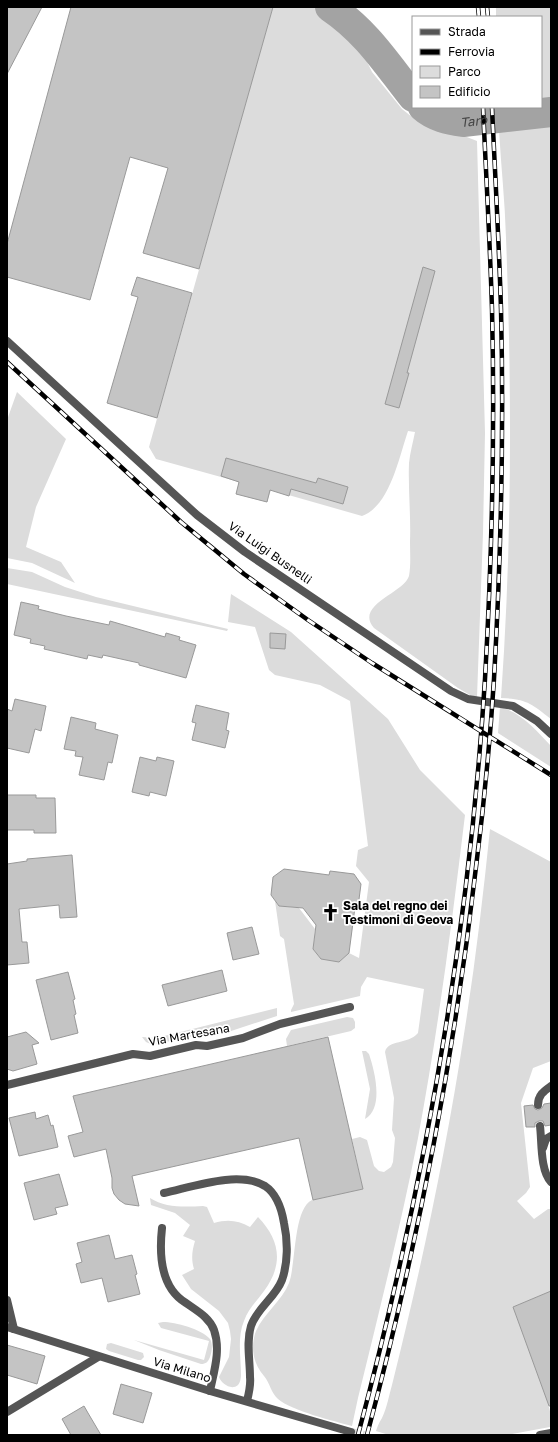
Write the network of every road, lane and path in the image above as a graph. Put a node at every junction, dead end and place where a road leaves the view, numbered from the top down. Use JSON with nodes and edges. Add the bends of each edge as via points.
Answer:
{"nodes":[{"id":1,"x":7,"y":341,"type":"edge"},
{"id":2,"x":551,"y":734,"type":"edge"},
{"id":3,"x":350,"y":1007,"type":"dead end"},
{"id":4,"x":7,"y":1085,"type":"edge"},
{"id":5,"x":551,"y":1086,"type":"edge"},
{"id":6,"x":538,"y":1104,"type":"dead end"},
{"id":7,"x":540,"y":1126,"type":"dead end"},
{"id":8,"x":551,"y":1136,"type":"edge"},
{"id":9,"x":543,"y":1154,"type":"junction"},
{"id":10,"x":551,"y":1182,"type":"edge"},
{"id":11,"x":164,"y":1193,"type":"dead end"},
{"id":12,"x":162,"y":1228,"type":"dead end"},
{"id":13,"x":7,"y":1300,"type":"edge"},
{"id":14,"x":11,"y":1328,"type":"edge"},
{"id":15,"x":98,"y":1357,"type":"junction"},
{"id":16,"x":210,"y":1391,"type":"junction"},
{"id":17,"x":247,"y":1401,"type":"junction"},
{"id":18,"x":7,"y":1412,"type":"edge"},
{"id":19,"x":351,"y":1432,"type":"dead end"},
{"id":20,"x":551,"y":1433,"type":"edge"},
{"id":21,"x":540,"y":1435,"type":"edge"}],
"edges":[{"from":1,"to":2,"type":"street","name":"Via Luigi Busnelli","via":[[197,515],[245,552],[450,691],[468,700],[513,706]]},
{"from":3,"to":4,"type":"street","name":"Via Martesana","via":[[280,1024],[243,1038],[207,1046],[196,1045],[150,1056],[133,1054]]},
{"from":5,"to":6,"type":"street","via":[[541,1095]]},
{"from":7,"to":9,"type":"street"},
{"from":8,"to":9,"type":"street","via":[[544,1141]]},
{"from":9,"to":10,"type":"street","via":[[545,1174]]},
{"from":11,"to":17,"type":"street","via":[[227,1180],[255,1182],[266,1187],[275,1197],[282,1212],[286,1231],[286,1263],[276,1291],[255,1317],[251,1327]]},
{"from":12,"to":16,"type":"street","via":[[161,1256],[169,1285],[175,1295],[204,1315],[216,1337],[216,1363]]},
{"from":13,"to":14,"type":"street"},
{"from":14,"to":15,"type":"street","name":"Via Milano"},
{"from":15,"to":16,"type":"street","name":"Via Milano"},
{"from":15,"to":18,"type":"street"},
{"from":16,"to":17,"type":"street","name":"Via Milano"},
{"from":17,"to":19,"type":"street","name":"Via Milano"},
{"from":20,"to":21,"type":"street"}]}
